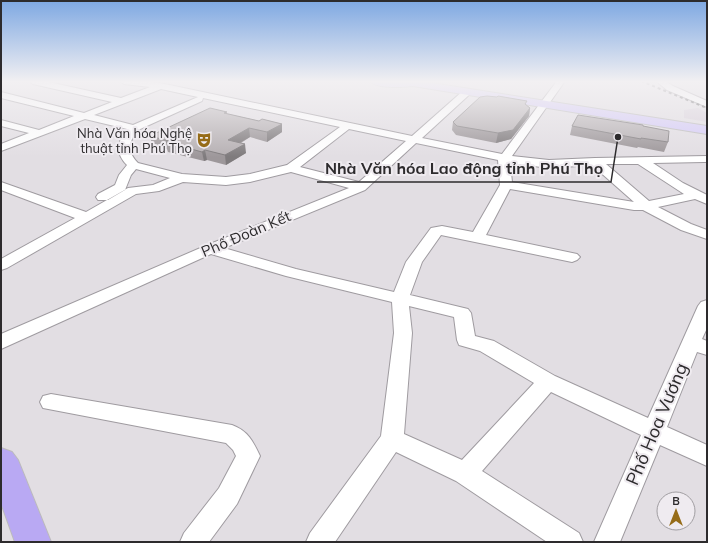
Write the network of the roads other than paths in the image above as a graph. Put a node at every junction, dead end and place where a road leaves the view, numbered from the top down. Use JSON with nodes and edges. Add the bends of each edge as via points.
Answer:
{"nodes":[{"id":1,"x":48,"y":106,"type":"edge"},
{"id":2,"x":109,"y":106,"type":"edge"},
{"id":3,"x":183,"y":106,"type":"edge"},
{"id":4,"x":242,"y":106,"type":"edge"},
{"id":5,"x":247,"y":106,"type":"edge"},
{"id":6,"x":453,"y":106,"type":"edge"},
{"id":7,"x":542,"y":106,"type":"edge"},
{"id":8,"x":570,"y":106,"type":"edge"},
{"id":9,"x":574,"y":106,"type":"edge"},
{"id":10,"x":270,"y":111,"type":"junction"},
{"id":11,"x":85,"y":116,"type":"junction"},
{"id":12,"x":1,"y":123,"type":"edge"},
{"id":13,"x":707,"y":126,"type":"edge"},
{"id":14,"x":134,"y":128,"type":"junction"},
{"id":15,"x":344,"y":129,"type":"junction"},
{"id":16,"x":707,"y":130,"type":"edge"},
{"id":17,"x":40,"y":133,"type":"junction"},
{"id":18,"x":417,"y":142,"type":"junction"},
{"id":19,"x":1,"y":148,"type":"edge"},
{"id":20,"x":706,"y":158,"type":"edge"},
{"id":21,"x":504,"y":160,"type":"junction"},
{"id":22,"x":640,"y":160,"type":"junction"},
{"id":23,"x":595,"y":161,"type":"junction"},
{"id":24,"x":134,"y":165,"type":"junction"},
{"id":25,"x":290,"y":168,"type":"junction"},
{"id":26,"x":182,"y":178,"type":"junction"},
{"id":27,"x":506,"y":185,"type":"junction"},
{"id":28,"x":1,"y":186,"type":"edge"},
{"id":29,"x":361,"y":187,"type":"junction"},
{"id":30,"x":127,"y":189,"type":"junction"},
{"id":31,"x":18,"y":192,"type":"junction"},
{"id":32,"x":701,"y":197,"type":"edge"},
{"id":33,"x":1,"y":200,"type":"edge"},
{"id":34,"x":646,"y":206,"type":"junction"},
{"id":35,"x":82,"y":214,"type":"junction"},
{"id":36,"x":707,"y":235,"type":"edge"},
{"id":37,"x":478,"y":236,"type":"junction"},
{"id":38,"x":210,"y":249,"type":"junction"},
{"id":39,"x":1,"y":253,"type":"edge"},
{"id":40,"x":572,"y":256,"type":"dead end"},
{"id":41,"x":1,"y":265,"type":"edge"},
{"id":42,"x":400,"y":299,"type":"junction"},
{"id":43,"x":707,"y":306,"type":"edge"},
{"id":44,"x":1,"y":342,"type":"edge"},
{"id":45,"x":699,"y":345,"type":"edge"},
{"id":46,"x":548,"y":382,"type":"junction"},
{"id":47,"x":51,"y":402,"type":"dead end"},
{"id":48,"x":654,"y":432,"type":"junction"},
{"id":49,"x":392,"y":439,"type":"junction"},
{"id":50,"x":707,"y":456,"type":"edge"},
{"id":51,"x":1,"y":462,"type":"edge"},
{"id":52,"x":466,"y":473,"type":"junction"},
{"id":53,"x":33,"y":541,"type":"edge"},
{"id":54,"x":193,"y":542,"type":"edge"},
{"id":55,"x":319,"y":542,"type":"edge"},
{"id":56,"x":570,"y":542,"type":"edge"},
{"id":57,"x":607,"y":542,"type":"edge"}],
"edges":[{"from":1,"to":11,"type":"street"},
{"from":2,"to":11,"type":"street"},
{"from":3,"to":14,"type":"street"},
{"from":4,"to":10,"type":"street"},
{"from":5,"to":10,"type":"street"},
{"from":6,"to":18,"type":"street","name":"Phố Đoàn Kết"},
{"from":7,"to":21,"type":"street"},
{"from":8,"to":16,"type":"main road"},
{"from":9,"to":13,"type":"main road"},
{"from":10,"to":15,"type":"street"},
{"from":10,"to":18,"type":"street"},
{"from":11,"to":14,"type":"street"},
{"from":11,"to":17,"type":"street"},
{"from":12,"to":17,"type":"street"},
{"from":14,"to":24,"type":"street","via":[[123,144],[123,152]]},
{"from":15,"to":18,"type":"street"},
{"from":15,"to":25,"type":"street"},
{"from":17,"to":19,"type":"street"},
{"from":18,"to":21,"type":"street"},
{"from":18,"to":29,"type":"street","name":"Phố Đoàn Kết"},
{"from":20,"to":22,"type":"street"},
{"from":21,"to":23,"type":"street","via":[[549,164]]},
{"from":21,"to":27,"type":"street"},
{"from":22,"to":23,"type":"street"},
{"from":22,"to":32,"type":"street"},
{"from":23,"to":34,"type":"street"},
{"from":24,"to":26,"type":"street"},
{"from":24,"to":30,"type":"street","via":[[122,179]]},
{"from":25,"to":26,"type":"street","via":[[226,181]]},
{"from":25,"to":29,"type":"street"},
{"from":26,"to":30,"type":"street","via":[[155,188]]},
{"from":27,"to":34,"type":"street","via":[[621,205]]},
{"from":27,"to":37,"type":"street"},
{"from":28,"to":31,"type":"street"},
{"from":29,"to":38,"type":"street","name":"Phố Đoàn Kết"},
{"from":30,"to":35,"type":"street"},
{"from":31,"to":33,"type":"street"},
{"from":31,"to":35,"type":"street"},
{"from":32,"to":34,"type":"street"},
{"from":34,"to":36,"type":"street"},
{"from":35,"to":39,"type":"street"},
{"from":35,"to":41,"type":"street"},
{"from":37,"to":40,"type":"street"},
{"from":37,"to":42,"type":"street","via":[[436,231],[414,262]]},
{"from":38,"to":42,"type":"street","via":[[292,274]]},
{"from":38,"to":44,"type":"street","name":"Phố Đoàn Kết"},
{"from":42,"to":46,"type":"street","via":[[462,313],[466,340],[486,346]]},
{"from":42,"to":49,"type":"street","via":[[403,332]]},
{"from":43,"to":45,"type":"street","name":"Phố Hoa Vương"},
{"from":45,"to":48,"type":"street","name":"Phố Hoa Vương"},
{"from":46,"to":48,"type":"street"},
{"from":46,"to":52,"type":"street"},
{"from":47,"to":54,"type":"street","via":[[232,435],[242,443],[248,456],[245,463],[228,496]]},
{"from":48,"to":50,"type":"street"},
{"from":48,"to":57,"type":"street","name":"Phố Hoa Vương"},
{"from":49,"to":52,"type":"street"},
{"from":49,"to":55,"type":"street"},
{"from":51,"to":53,"type":"highway"},
{"from":52,"to":56,"type":"street"}]}
